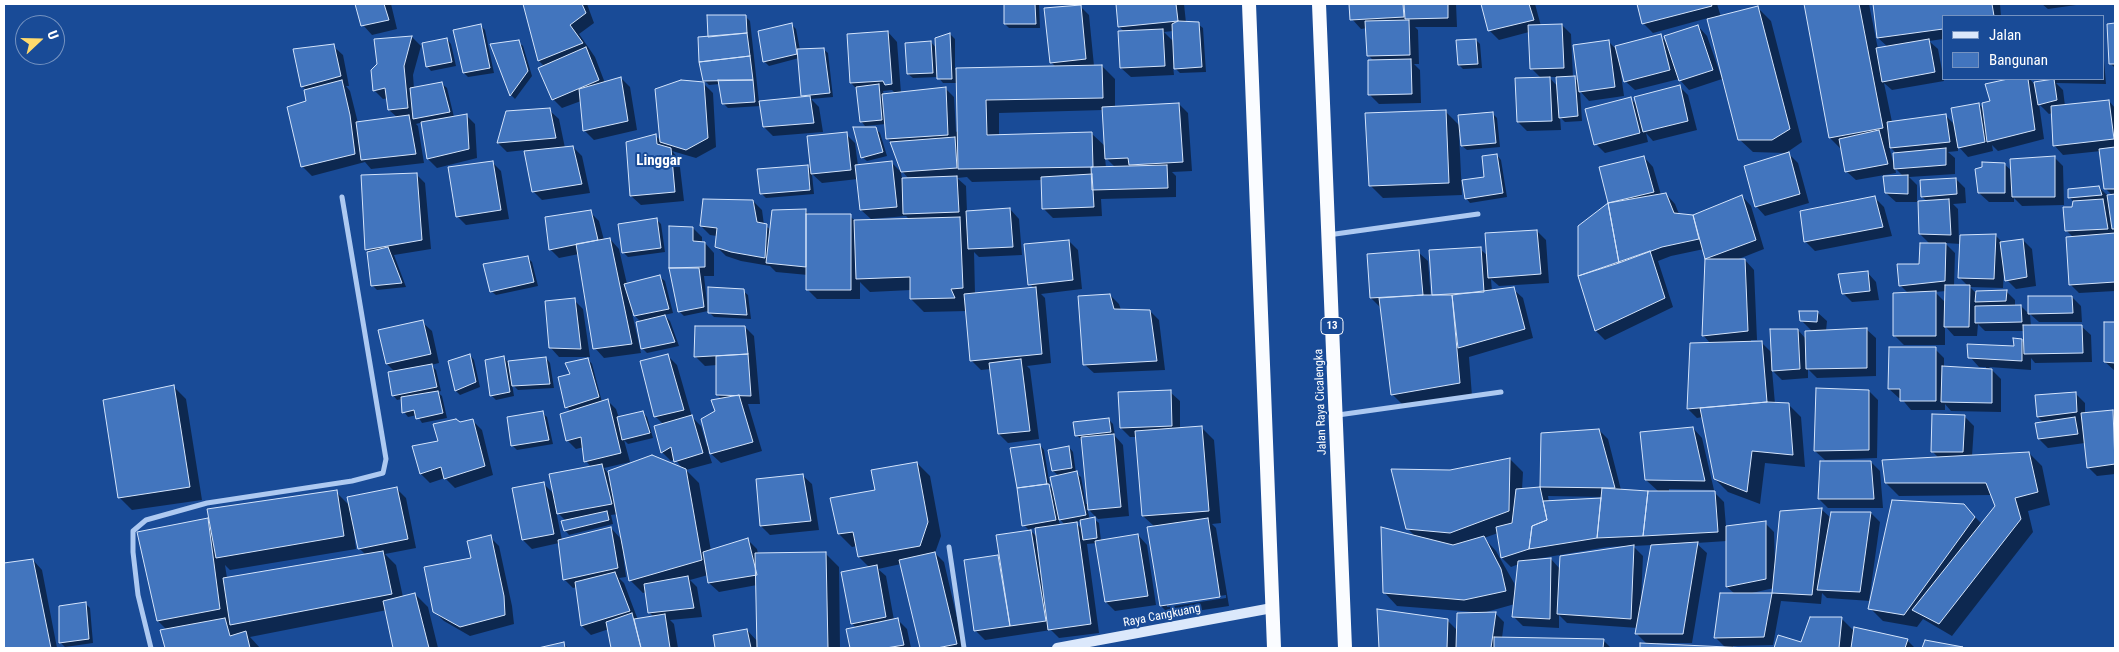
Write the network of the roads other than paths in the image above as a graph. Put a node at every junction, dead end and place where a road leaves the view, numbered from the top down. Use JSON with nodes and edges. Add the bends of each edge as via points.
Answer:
{"nodes":[{"id":1,"x":1250,"y":4,"type":"edge"},
{"id":2,"x":1319,"y":4,"type":"edge"},
{"id":3,"x":342,"y":197,"type":"dead end"},
{"id":4,"x":1478,"y":214,"type":"dead end"},
{"id":5,"x":1328,"y":235,"type":"junction"},
{"id":6,"x":1501,"y":392,"type":"dead end"},
{"id":7,"x":1337,"y":415,"type":"junction"},
{"id":8,"x":949,"y":547,"type":"dead end"},
{"id":9,"x":1272,"y":608,"type":"junction"},
{"id":10,"x":151,"y":648,"type":"edge"},
{"id":11,"x":964,"y":648,"type":"edge"},
{"id":12,"x":1057,"y":648,"type":"edge"},
{"id":13,"x":1274,"y":648,"type":"edge"},
{"id":14,"x":1345,"y":648,"type":"edge"}],
"edges":[{"from":1,"to":9,"type":"highway"},
{"from":2,"to":5,"type":"highway","name":"Jalan Raya Cicalengka","number":"13"},
{"from":3,"to":10,"type":"street","via":[[386,459],[383,474],[352,482],[207,503],[146,520],[133,531],[133,552],[138,595]]},
{"from":4,"to":5,"type":"street"},
{"from":5,"to":7,"type":"highway","name":"Jalan Raya Cicalengka","number":"13"},
{"from":6,"to":7,"type":"street"},
{"from":7,"to":14,"type":"highway","name":"Jalan Raya Cicalengka","number":"13"},
{"from":8,"to":11,"type":"street"},
{"from":9,"to":12,"type":"main road","name":"Raya Cangkuang"},
{"from":9,"to":13,"type":"highway"}]}
